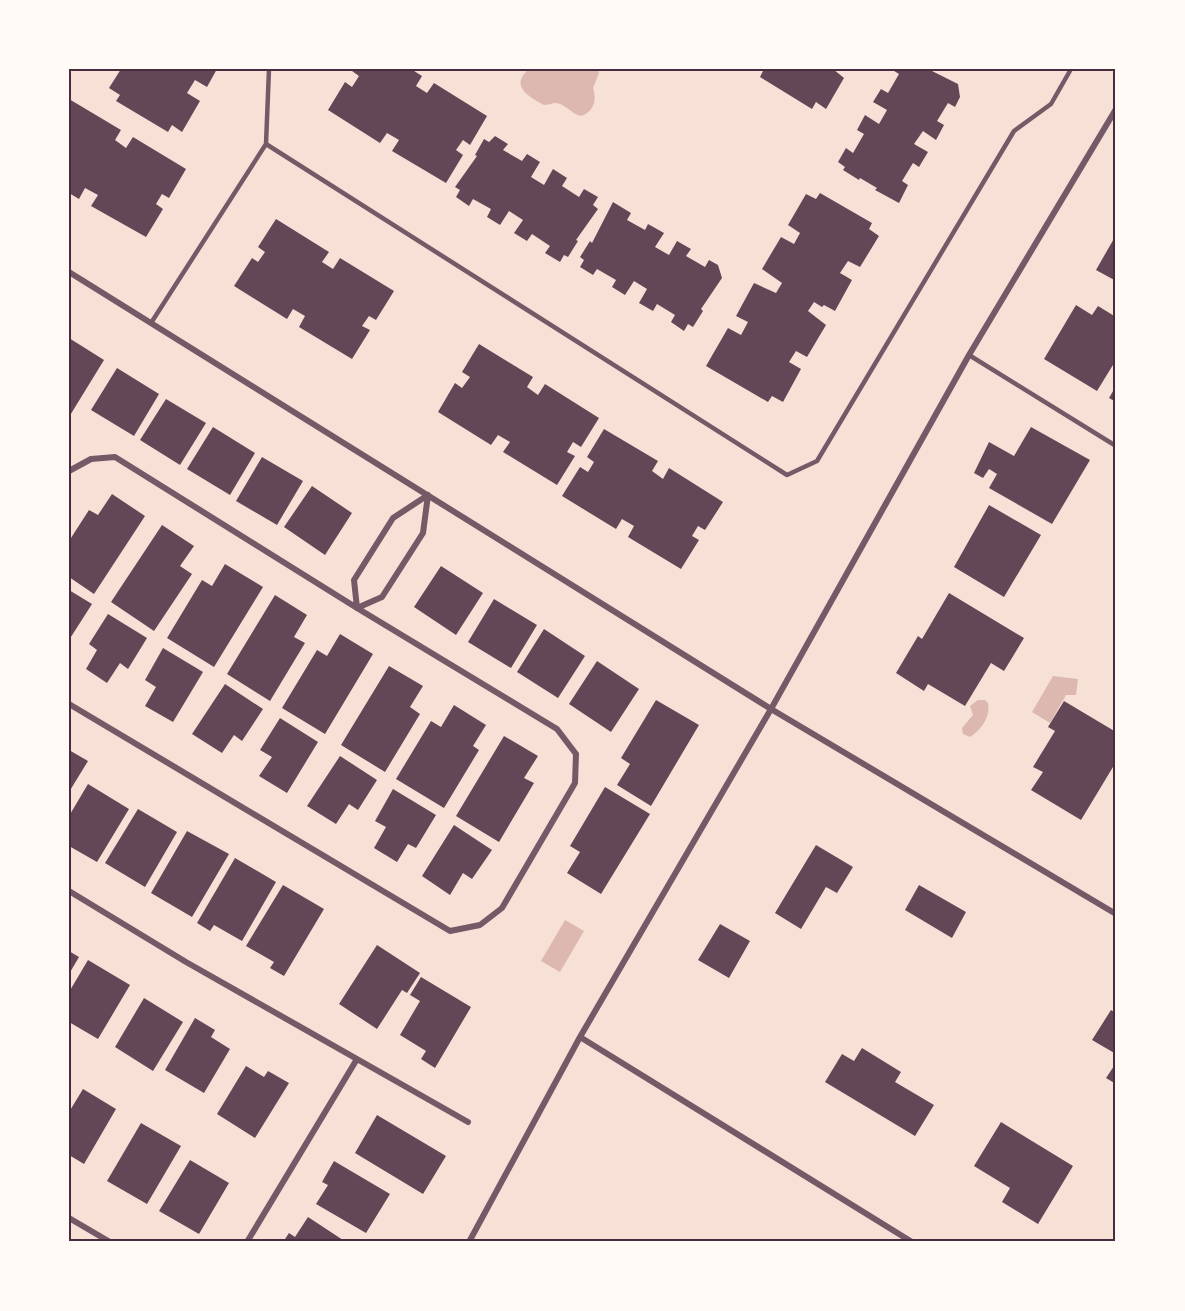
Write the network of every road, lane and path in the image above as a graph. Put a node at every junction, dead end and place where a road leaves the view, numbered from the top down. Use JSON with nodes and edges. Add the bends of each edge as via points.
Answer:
{"nodes":[{"id":1,"x":268,"y":69,"type":"edge"},
{"id":2,"x":1071,"y":69,"type":"edge"},
{"id":3,"x":1116,"y":109,"type":"edge"},
{"id":4,"x":266,"y":144,"type":"junction"},
{"id":5,"x":69,"y":272,"type":"edge"},
{"id":6,"x":151,"y":323,"type":"junction"},
{"id":7,"x":969,"y":355,"type":"junction"},
{"id":8,"x":1116,"y":446,"type":"edge"},
{"id":9,"x":69,"y":471,"type":"edge"},
{"id":10,"x":428,"y":495,"type":"junction"},
{"id":11,"x":357,"y":608,"type":"junction"},
{"id":12,"x":69,"y":704,"type":"edge"},
{"id":13,"x":771,"y":709,"type":"junction"},
{"id":14,"x":69,"y":891,"type":"edge"},
{"id":15,"x":1116,"y":914,"type":"edge"},
{"id":16,"x":580,"y":1038,"type":"junction"},
{"id":17,"x":357,"y":1059,"type":"junction"},
{"id":18,"x":468,"y":1122,"type":"dead end"},
{"id":19,"x":69,"y":1218,"type":"edge"},
{"id":20,"x":110,"y":1242,"type":"edge"},
{"id":21,"x":247,"y":1242,"type":"edge"},
{"id":22,"x":469,"y":1242,"type":"edge"},
{"id":23,"x":912,"y":1242,"type":"edge"}],
"edges":[{"from":1,"to":4,"type":"lane"},
{"from":2,"to":4,"type":"lane","via":[[1051,104],[1014,131],[818,461],[787,475]]},
{"from":3,"to":7,"type":"street"},
{"from":4,"to":6,"type":"lane"},
{"from":5,"to":6,"type":"street"},
{"from":6,"to":10,"type":"street"},
{"from":7,"to":8,"type":"lane"},
{"from":7,"to":13,"type":"street"},
{"from":9,"to":11,"type":"street","via":[[91,459],[115,457]]},
{"from":10,"to":11,"type":"street","via":[[423,533],[382,597]]},
{"from":10,"to":11,"type":"street","via":[[393,518],[354,580]]},
{"from":10,"to":13,"type":"street"},
{"from":11,"to":12,"type":"street","via":[[557,729],[576,754],[575,783],[502,908],[480,925],[450,931]]},
{"from":13,"to":15,"type":"street"},
{"from":13,"to":16,"type":"street"},
{"from":14,"to":17,"type":"street"},
{"from":16,"to":22,"type":"street"},
{"from":16,"to":23,"type":"street"},
{"from":17,"to":18,"type":"street"},
{"from":17,"to":21,"type":"street"},
{"from":19,"to":20,"type":"street"}]}
